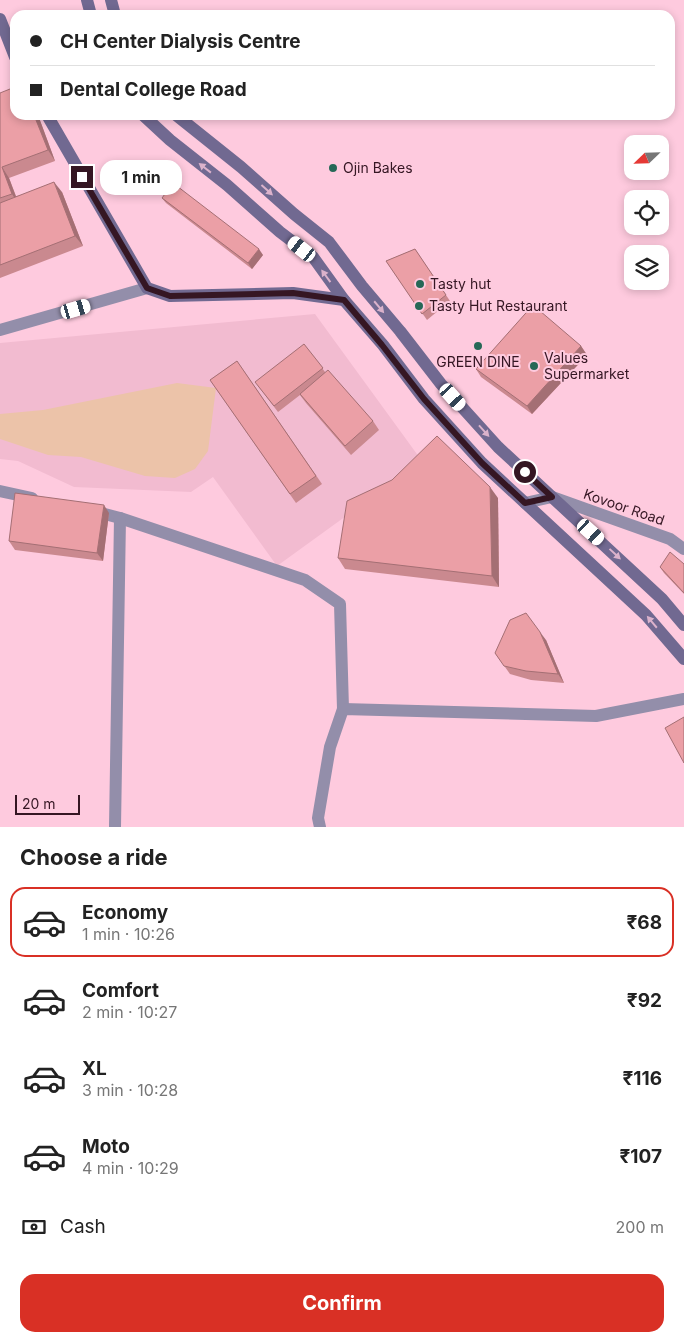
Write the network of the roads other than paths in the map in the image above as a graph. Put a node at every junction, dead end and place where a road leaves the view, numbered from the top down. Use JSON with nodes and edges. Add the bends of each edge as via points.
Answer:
{"nodes":[{"id":1,"x":0,"y":19,"type":"edge"},
{"id":2,"x":10,"y":44,"type":"edge"},
{"id":3,"x":50,"y":120,"type":"edge"},
{"id":4,"x":148,"y":120,"type":"edge"},
{"id":5,"x":182,"y":120,"type":"edge"},
{"id":6,"x":147,"y":288,"type":"junction"},
{"id":7,"x":344,"y":300,"type":"junction"},
{"id":8,"x":0,"y":330,"type":"edge"},
{"id":9,"x":0,"y":491,"type":"edge"},
{"id":10,"x":552,"y":497,"type":"junction"},
{"id":11,"x":46,"y":501,"type":"edge"},
{"id":12,"x":525,"y":503,"type":"junction"},
{"id":13,"x":83,"y":509,"type":"edge"},
{"id":14,"x":120,"y":518,"type":"junction"},
{"id":15,"x":684,"y":549,"type":"edge"},
{"id":16,"x":684,"y":625,"type":"edge"},
{"id":17,"x":684,"y":659,"type":"edge"},
{"id":18,"x":684,"y":699,"type":"edge"},
{"id":19,"x":343,"y":709,"type":"junction"},
{"id":20,"x":115,"y":827,"type":"edge"},
{"id":21,"x":320,"y":827,"type":"edge"}],
"edges":[{"from":1,"to":2,"type":"main road"},
{"from":3,"to":6,"type":"main road"},
{"from":7,"to":4,"type":"main road","one_way":true,"via":[[312,258]]},
{"from":5,"to":10,"type":"main road","one_way":true,"via":[[329,242],[441,384],[498,447]]},
{"from":6,"to":7,"type":"main road","via":[[170,296],[293,293]]},
{"from":6,"to":8,"type":"street"},
{"from":7,"to":12,"type":"main road","via":[[430,406],[482,463]]},
{"from":9,"to":11,"type":"street"},
{"from":10,"to":12,"type":"street"},
{"from":10,"to":15,"type":"street","name":"Kovoor Road","via":[[670,539]]},
{"from":10,"to":16,"type":"main road","one_way":true,"via":[[662,599]]},
{"from":17,"to":12,"type":"main road","one_way":true,"via":[[646,614]]},
{"from":13,"to":14,"type":"street"},
{"from":14,"to":19,"type":"street","via":[[304,580],[340,604]]},
{"from":14,"to":20,"type":"street"},
{"from":18,"to":19,"type":"street","via":[[596,716]]},
{"from":19,"to":21,"type":"street","via":[[330,747],[318,818]]}]}
